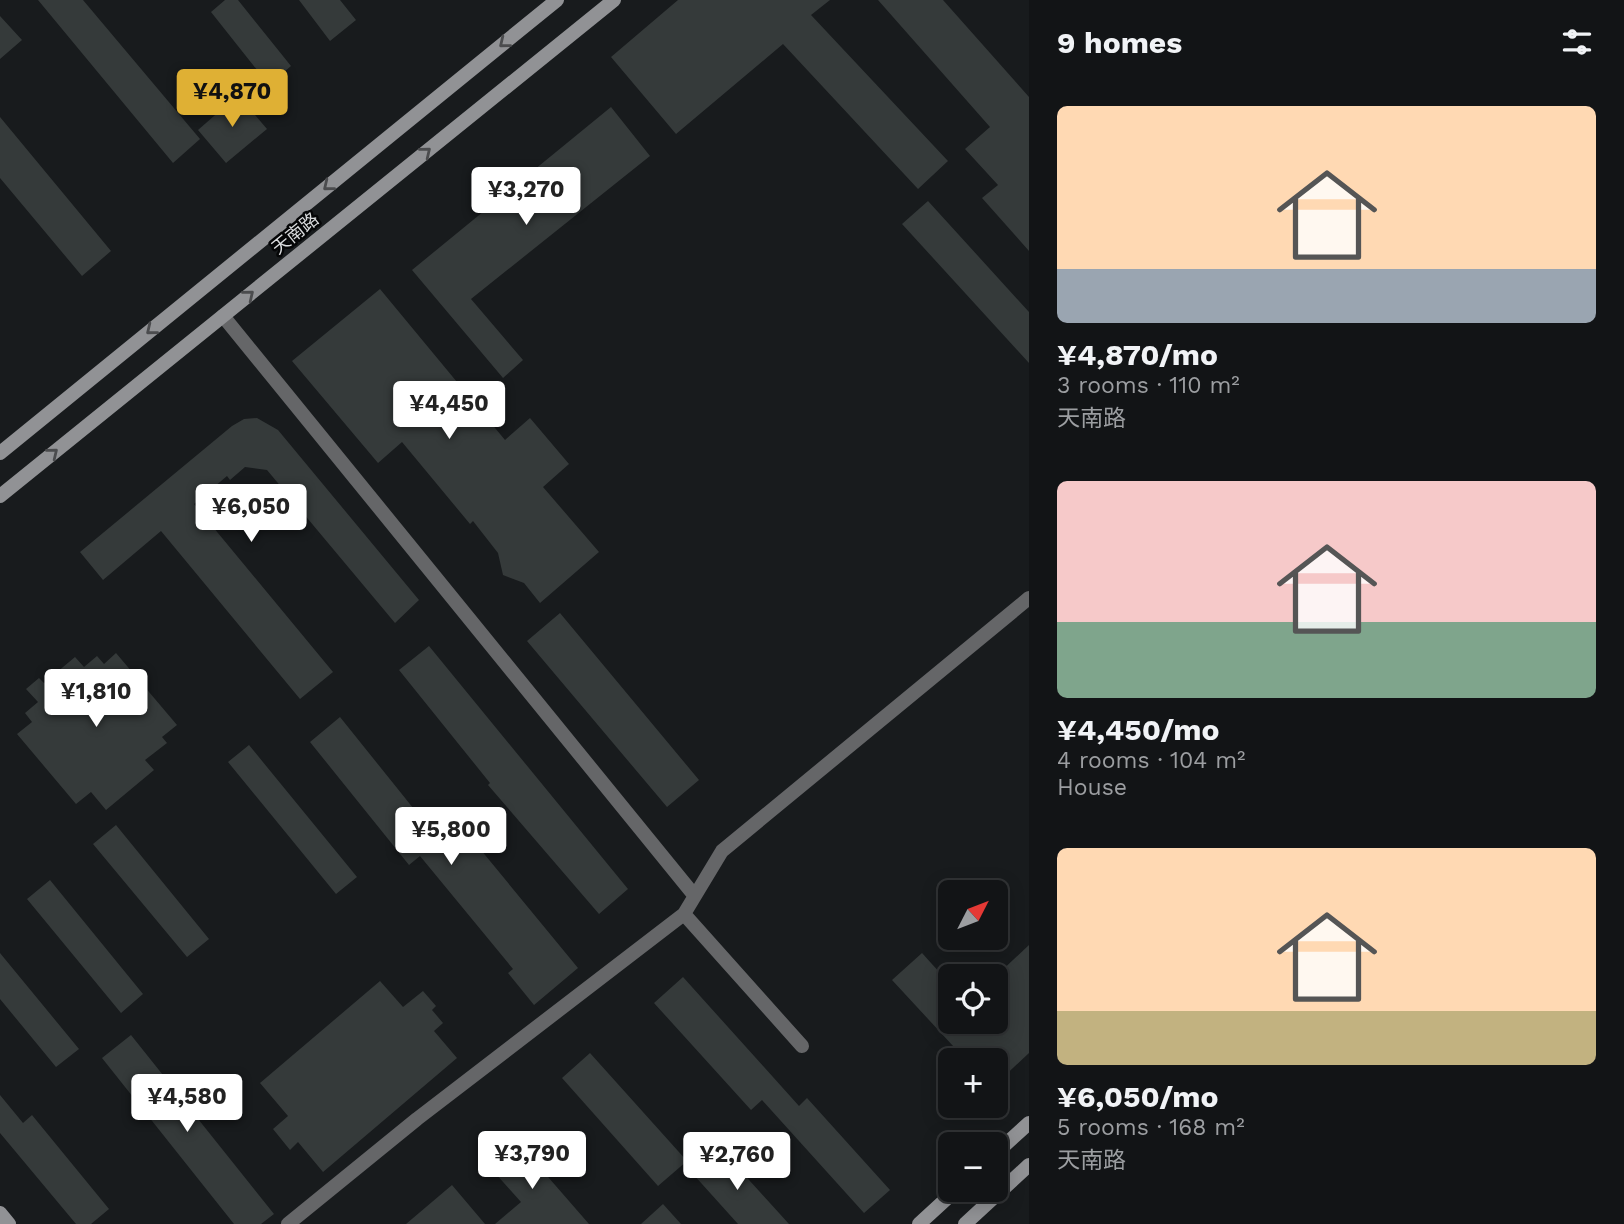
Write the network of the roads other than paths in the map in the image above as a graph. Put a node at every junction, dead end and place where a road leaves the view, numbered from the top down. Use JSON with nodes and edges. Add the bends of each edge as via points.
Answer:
{"nodes":[{"id":1,"x":557,"y":0,"type":"edge"},
{"id":2,"x":614,"y":0,"type":"edge"},
{"id":3,"x":223,"y":316,"type":"junction"},
{"id":4,"x":0,"y":453,"type":"edge"},
{"id":5,"x":0,"y":496,"type":"edge"},
{"id":6,"x":1029,"y":598,"type":"edge"},
{"id":7,"x":694,"y":895,"type":"junction"},
{"id":8,"x":684,"y":914,"type":"junction"},
{"id":9,"x":802,"y":1046,"type":"dead end"},
{"id":10,"x":1029,"y":1123,"type":"edge"},
{"id":11,"x":1008,"y":1142,"type":"edge"},
{"id":12,"x":1029,"y":1165,"type":"edge"},
{"id":13,"x":943,"y":1202,"type":"edge"},
{"id":14,"x":0,"y":1213,"type":"edge"},
{"id":15,"x":9,"y":1224,"type":"edge"},
{"id":16,"x":288,"y":1224,"type":"edge"},
{"id":17,"x":919,"y":1224,"type":"edge"},
{"id":18,"x":965,"y":1224,"type":"edge"}],
"edges":[{"from":1,"to":4,"type":"street","name":"天南路","one_way":true},
{"from":3,"to":2,"type":"street","name":"天南路","one_way":true},
{"from":5,"to":3,"type":"street","name":"天南路","one_way":true},
{"from":3,"to":7,"type":"street"},
{"from":6,"to":7,"type":"street","via":[[722,851]]},
{"from":7,"to":8,"type":"street"},
{"from":8,"to":9,"type":"street"},
{"from":8,"to":16,"type":"street"},
{"from":10,"to":11,"type":"street"},
{"from":12,"to":18,"type":"street"},
{"from":13,"to":17,"type":"street"},
{"from":14,"to":15,"type":"street"}]}
